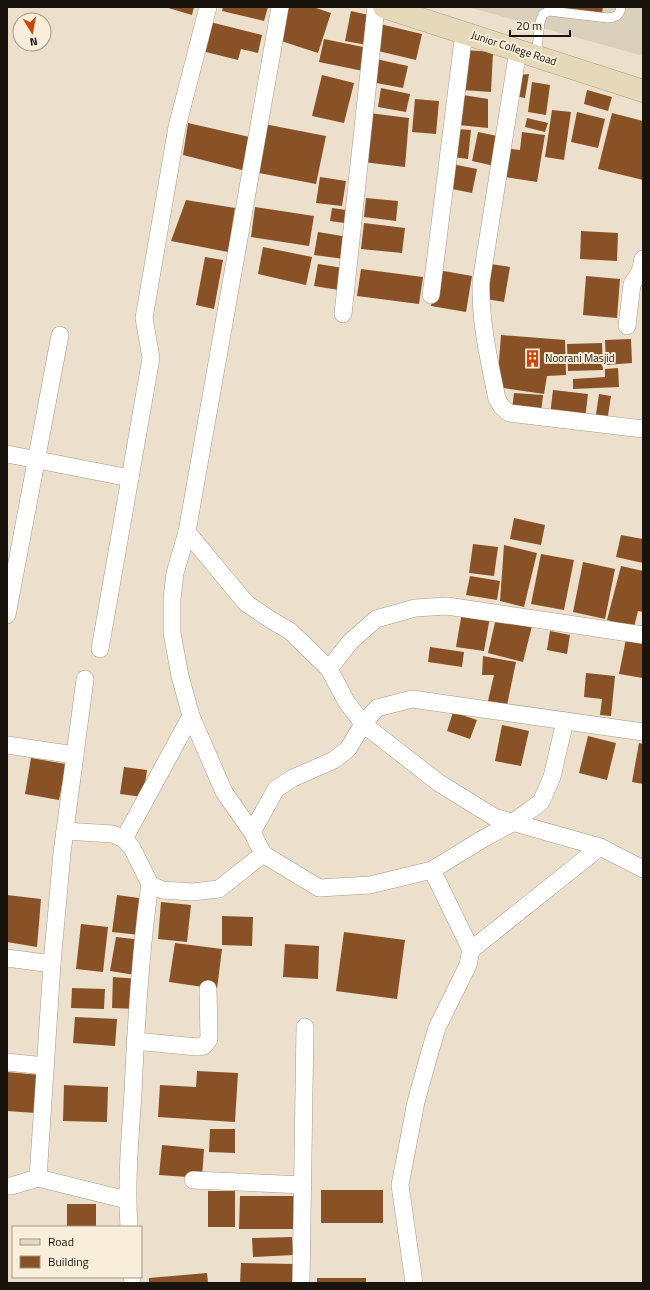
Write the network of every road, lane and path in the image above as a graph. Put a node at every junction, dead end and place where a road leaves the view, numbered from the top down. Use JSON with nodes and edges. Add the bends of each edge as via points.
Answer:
{"nodes":[{"id":1,"x":208,"y":7,"type":"edge"},
{"id":2,"x":280,"y":7,"type":"edge"},
{"id":3,"x":376,"y":7,"type":"edge"},
{"id":4,"x":384,"y":7,"type":"edge"},
{"id":5,"x":621,"y":7,"type":"edge"},
{"id":6,"x":464,"y":32,"type":"junction"},
{"id":7,"x":527,"y":53,"type":"junction"},
{"id":8,"x":643,"y":91,"type":"edge"},
{"id":9,"x":642,"y":268,"type":"edge"},
{"id":10,"x":431,"y":295,"type":"dead end"},
{"id":11,"x":343,"y":314,"type":"dead end"},
{"id":12,"x":627,"y":326,"type":"dead end"},
{"id":13,"x":60,"y":335,"type":"dead end"},
{"id":14,"x":643,"y":429,"type":"edge"},
{"id":15,"x":7,"y":454,"type":"edge"},
{"id":16,"x":37,"y":460,"type":"junction"},
{"id":17,"x":130,"y":478,"type":"junction"},
{"id":18,"x":188,"y":532,"type":"junction"},
{"id":19,"x":7,"y":615,"type":"edge"},
{"id":20,"x":643,"y":635,"type":"edge"},
{"id":21,"x":100,"y":649,"type":"dead end"},
{"id":22,"x":329,"y":669,"type":"junction"},
{"id":23,"x":85,"y":679,"type":"dead end"},
{"id":24,"x":377,"y":708,"type":"junction"},
{"id":25,"x":191,"y":716,"type":"junction"},
{"id":26,"x":565,"y":721,"type":"junction"},
{"id":27,"x":363,"y":724,"type":"junction"},
{"id":28,"x":643,"y":732,"type":"edge"},
{"id":29,"x":380,"y":737,"type":"junction"},
{"id":30,"x":7,"y":745,"type":"edge"},
{"id":31,"x":75,"y":755,"type":"junction"},
{"id":32,"x":512,"y":823,"type":"junction"},
{"id":33,"x":65,"y":831,"type":"junction"},
{"id":34,"x":252,"y":832,"type":"junction"},
{"id":35,"x":124,"y":839,"type":"junction"},
{"id":36,"x":600,"y":847,"type":"junction"},
{"id":37,"x":263,"y":854,"type":"junction"},
{"id":38,"x":643,"y":869,"type":"edge"},
{"id":39,"x":432,"y":870,"type":"junction"},
{"id":40,"x":150,"y":884,"type":"junction"},
{"id":41,"x":471,"y":950,"type":"junction"},
{"id":42,"x":7,"y":958,"type":"edge"},
{"id":43,"x":52,"y":964,"type":"junction"},
{"id":44,"x":208,"y":989,"type":"dead end"},
{"id":45,"x":305,"y":1027,"type":"dead end"},
{"id":46,"x":135,"y":1041,"type":"junction"},
{"id":47,"x":7,"y":1062,"type":"edge"},
{"id":48,"x":45,"y":1066,"type":"junction"},
{"id":49,"x":38,"y":1178,"type":"junction"},
{"id":50,"x":192,"y":1180,"type":"dead end"},
{"id":51,"x":303,"y":1185,"type":"junction"},
{"id":52,"x":7,"y":1186,"type":"edge"},
{"id":53,"x":127,"y":1200,"type":"junction"},
{"id":54,"x":129,"y":1226,"type":"edge"},
{"id":55,"x":301,"y":1283,"type":"edge"},
{"id":56,"x":414,"y":1283,"type":"edge"}],
"edges":[{"from":1,"to":17,"type":"street","via":[[177,128],[145,311],[151,358]]},
{"from":2,"to":18,"type":"street"},
{"from":3,"to":11,"type":"street"},
{"from":4,"to":6,"type":"street","name":"Junior College Road"},
{"from":5,"to":7,"type":"lane","via":[[616,17],[608,18],[549,11],[543,14]]},
{"from":6,"to":7,"type":"street","name":"Junior College Road"},
{"from":6,"to":10,"type":"street"},
{"from":7,"to":8,"type":"street","name":"Junior College Road"},
{"from":7,"to":14,"type":"street","via":[[481,282],[482,322],[497,399],[502,408],[509,413]]},
{"from":9,"to":12,"type":"street","via":[[632,284]]},
{"from":13,"to":16,"type":"street"},
{"from":15,"to":16,"type":"street"},
{"from":16,"to":17,"type":"street"},
{"from":16,"to":19,"type":"street"},
{"from":17,"to":21,"type":"street"},
{"from":18,"to":22,"type":"street","via":[[246,603],[290,630]]},
{"from":18,"to":25,"type":"street","via":[[175,573],[172,626],[180,676]]},
{"from":20,"to":22,"type":"street","via":[[447,606],[415,608],[376,619],[350,642]]},
{"from":22,"to":27,"type":"street","via":[[346,701]]},
{"from":23,"to":31,"type":"street"},
{"from":24,"to":26,"type":"street","via":[[412,699]]},
{"from":24,"to":27,"type":"street"},
{"from":24,"to":29,"type":"street"},
{"from":25,"to":34,"type":"street","via":[[224,792]]},
{"from":25,"to":35,"type":"street"},
{"from":26,"to":28,"type":"street"},
{"from":26,"to":32,"type":"street","via":[[552,777],[541,802]]},
{"from":27,"to":29,"type":"street"},
{"from":27,"to":34,"type":"street","via":[[348,749],[334,760],[293,778],[276,789]]},
{"from":29,"to":32,"type":"street","via":[[439,783],[494,817]]},
{"from":30,"to":31,"type":"street"},
{"from":31,"to":33,"type":"street"},
{"from":32,"to":36,"type":"street"},
{"from":32,"to":39,"type":"street"},
{"from":33,"to":35,"type":"street","via":[[113,834]]},
{"from":33,"to":43,"type":"street"},
{"from":34,"to":37,"type":"street"},
{"from":35,"to":40,"type":"street","via":[[132,848]]},
{"from":36,"to":38,"type":"street"},
{"from":36,"to":41,"type":"street"},
{"from":37,"to":39,"type":"street","via":[[319,888],[370,885]]},
{"from":37,"to":40,"type":"street","via":[[219,889],[170,891]]},
{"from":39,"to":41,"type":"street"},
{"from":40,"to":46,"type":"street"},
{"from":41,"to":56,"type":"street","via":[[468,966],[438,1028],[429,1055],[416,1102],[400,1185]]},
{"from":42,"to":43,"type":"street"},
{"from":43,"to":48,"type":"street"},
{"from":44,"to":46,"type":"street","via":[[209,1039],[204,1046],[197,1048]]},
{"from":45,"to":51,"type":"street"},
{"from":46,"to":53,"type":"street"},
{"from":47,"to":48,"type":"street"},
{"from":48,"to":49,"type":"street"},
{"from":49,"to":52,"type":"street"},
{"from":49,"to":53,"type":"street"},
{"from":50,"to":51,"type":"street"},
{"from":51,"to":55,"type":"street"},
{"from":53,"to":54,"type":"street"}]}
